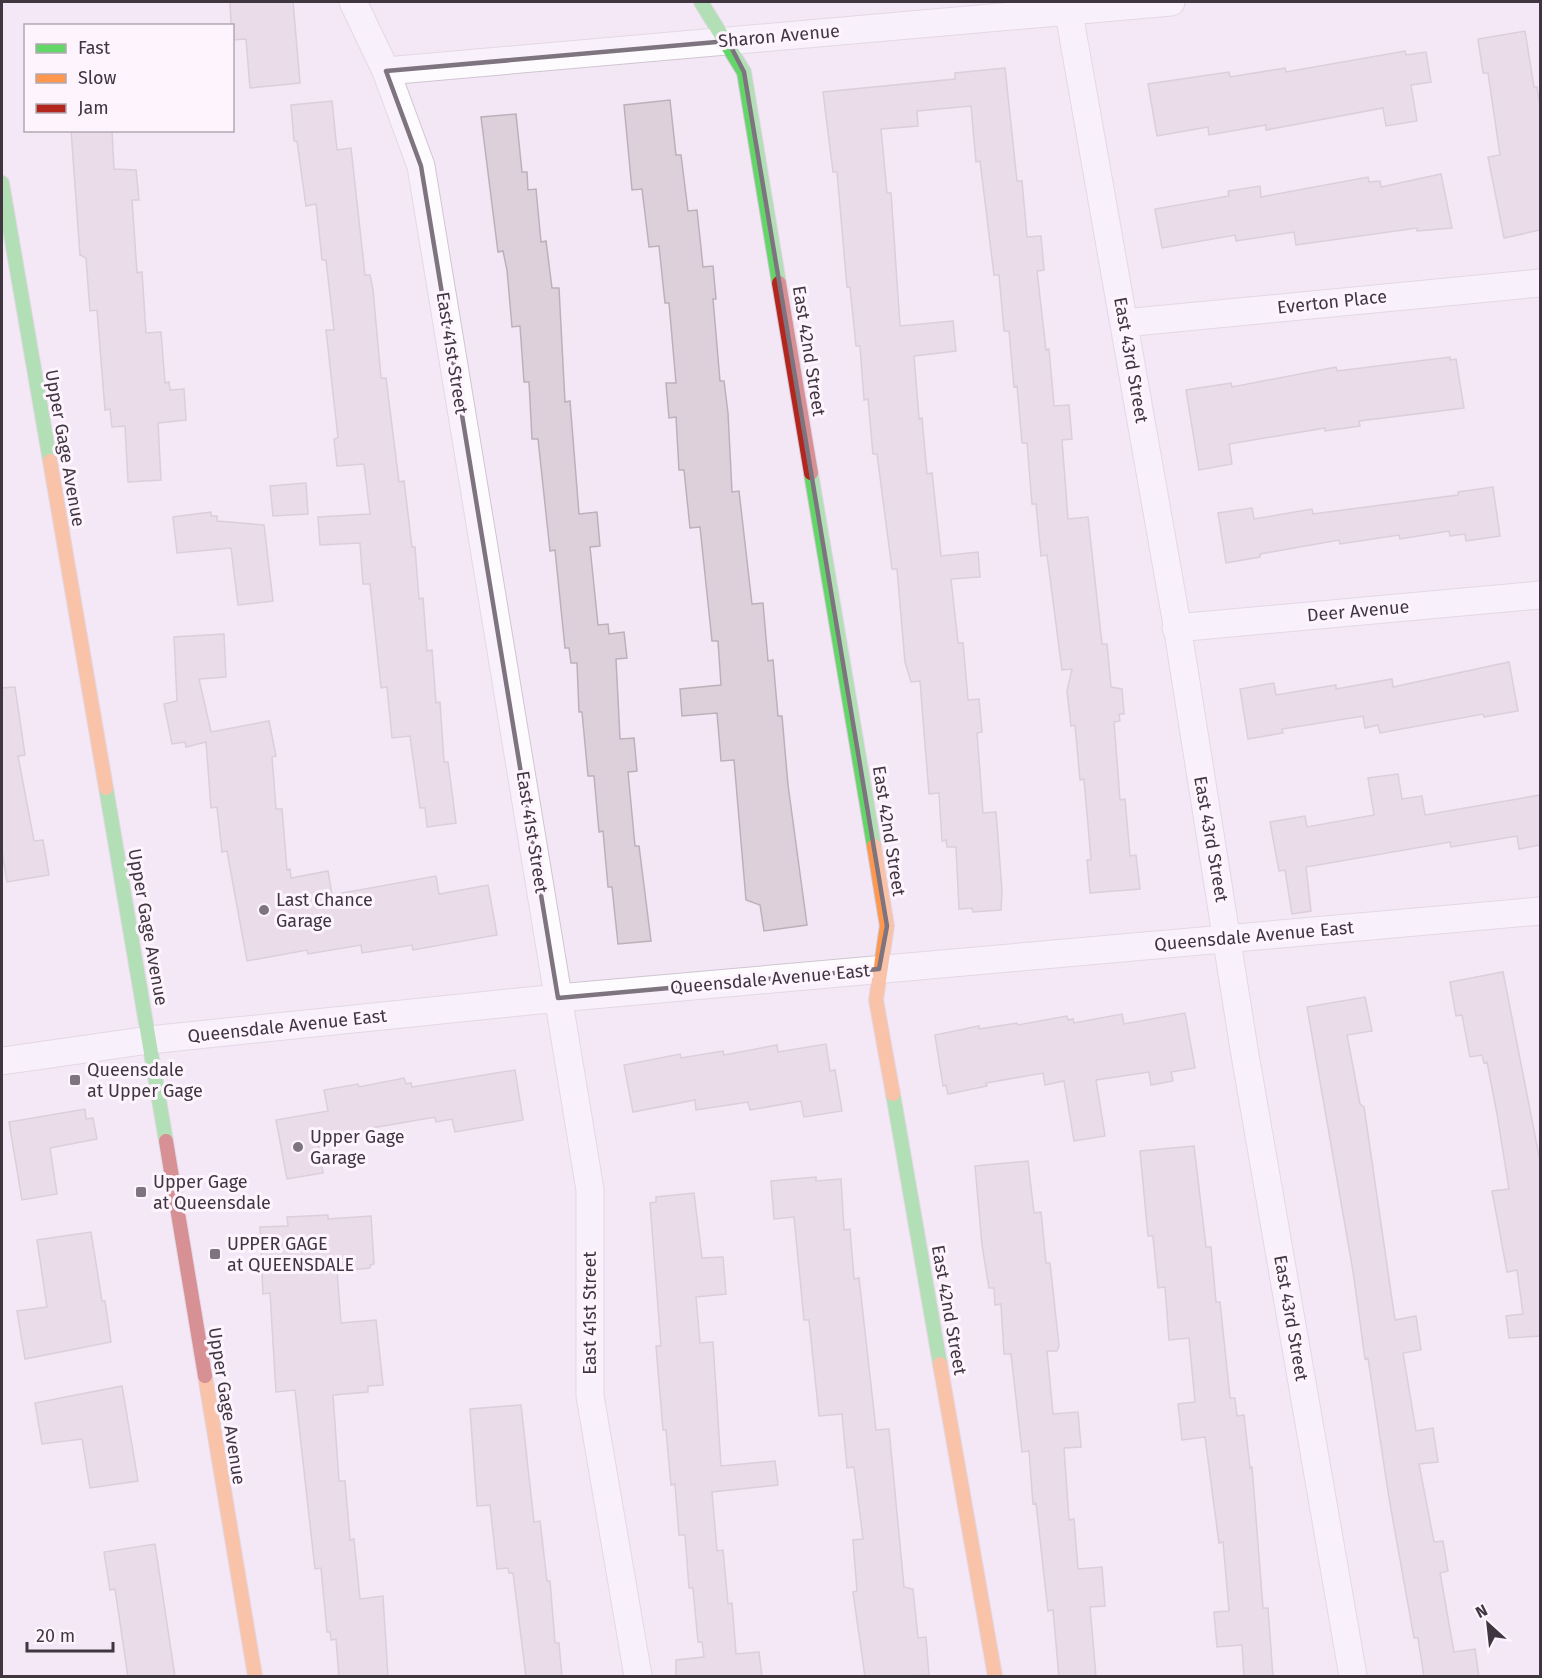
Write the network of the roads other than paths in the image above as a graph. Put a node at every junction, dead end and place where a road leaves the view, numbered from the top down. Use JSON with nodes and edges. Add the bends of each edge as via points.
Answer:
{"nodes":[{"id":1,"x":353,"y":2,"type":"edge"},
{"id":2,"x":701,"y":2,"type":"edge"},
{"id":3,"x":1171,"y":2,"type":"edge"},
{"id":4,"x":1068,"y":6,"type":"edge"},
{"id":5,"x":728,"y":40,"type":"junction"},
{"id":6,"x":386,"y":71,"type":"junction"},
{"id":7,"x":2,"y":183,"type":"edge"},
{"id":8,"x":1540,"y":283,"type":"edge"},
{"id":9,"x":1124,"y":323,"type":"junction"},
{"id":10,"x":1540,"y":595,"type":"edge"},
{"id":11,"x":1176,"y":628,"type":"junction"},
{"id":12,"x":1540,"y":911,"type":"edge"},
{"id":13,"x":1228,"y":938,"type":"junction"},
{"id":14,"x":879,"y":970,"type":"junction"},
{"id":15,"x":558,"y":998,"type":"junction"},
{"id":16,"x":149,"y":1040,"type":"junction"},
{"id":17,"x":2,"y":1061,"type":"edge"},
{"id":18,"x":255,"y":1677,"type":"edge"},
{"id":19,"x":638,"y":1677,"type":"edge"},
{"id":20,"x":995,"y":1677,"type":"edge"},
{"id":21,"x":1353,"y":1677,"type":"edge"}],
"edges":[{"from":1,"to":6,"type":"street","name":"East 41st Street"},
{"from":2,"to":5,"type":"street","name":"East 42nd Street"},
{"from":3,"to":4,"type":"street","name":"Sharon Avenue"},
{"from":4,"to":5,"type":"street","name":"Sharon Avenue"},
{"from":4,"to":9,"type":"street","name":"East 43rd Street"},
{"from":5,"to":6,"type":"street","name":"Sharon Avenue"},
{"from":5,"to":14,"type":"street","name":"East 42nd Street","via":[[744,72],[887,926]]},
{"from":6,"to":15,"type":"street","name":"East 41st Street","via":[[421,166]]},
{"from":7,"to":16,"type":"street","name":"Upper Gage Avenue"},
{"from":8,"to":9,"type":"street","name":"Everton Place"},
{"from":9,"to":11,"type":"street","name":"East 43rd Street"},
{"from":10,"to":11,"type":"street","name":"Deer Avenue"},
{"from":11,"to":13,"type":"street","name":"East 43rd Street"},
{"from":12,"to":13,"type":"street","name":"Queensdale Avenue East"},
{"from":13,"to":14,"type":"street","name":"Queensdale Avenue East"},
{"from":13,"to":21,"type":"street","name":"East 43rd Street"},
{"from":14,"to":15,"type":"street","name":"Queensdale Avenue East"},
{"from":14,"to":20,"type":"street","name":"East 42nd Street","via":[[876,1000]]},
{"from":15,"to":16,"type":"street","name":"Queensdale Avenue East"},
{"from":15,"to":19,"type":"street","name":"East 41st Street","via":[[590,1190],[590,1396]]},
{"from":16,"to":17,"type":"street","name":"Queensdale Avenue East"},
{"from":16,"to":18,"type":"street","name":"Upper Gage Avenue"}]}
